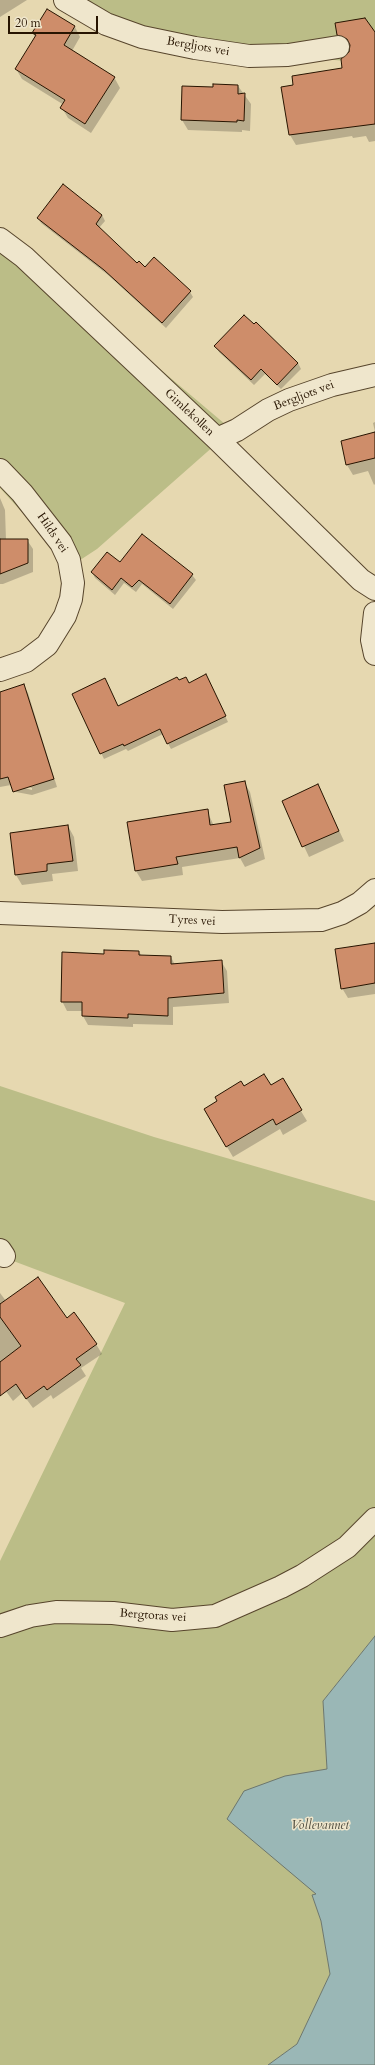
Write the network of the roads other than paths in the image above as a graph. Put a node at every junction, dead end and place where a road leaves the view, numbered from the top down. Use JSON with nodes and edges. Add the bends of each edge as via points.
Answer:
{"nodes":[{"id":1,"x":65,"y":0,"type":"edge"},
{"id":2,"x":338,"y":47,"type":"dead end"},
{"id":3,"x":0,"y":239,"type":"edge"},
{"id":4,"x":375,"y":375,"type":"edge"},
{"id":5,"x":217,"y":439,"type":"junction"},
{"id":6,"x":0,"y":470,"type":"edge"},
{"id":7,"x":375,"y":590,"type":"edge"},
{"id":8,"x":375,"y":613,"type":"edge"},
{"id":9,"x":375,"y":654,"type":"edge"},
{"id":10,"x":0,"y":670,"type":"edge"},
{"id":11,"x":375,"y":890,"type":"edge"},
{"id":12,"x":0,"y":913,"type":"edge"},
{"id":13,"x":375,"y":1519,"type":"edge"},
{"id":14,"x":0,"y":1626,"type":"edge"}],
"edges":[{"from":1,"to":2,"type":"street","name":"Bergljots vei","via":[[106,24],[142,37],[195,48],[249,56],[288,55]]},
{"from":3,"to":5,"type":"street","name":"Gimlekollen","via":[[24,257]]},
{"from":4,"to":5,"type":"street","name":"Bergljots vei","via":[[332,385],[289,400]]},
{"from":5,"to":7,"type":"street","name":"Gimlekollen","via":[[356,575]]},
{"from":6,"to":10,"type":"street","name":"Hilds vei","via":[[61,543],[69,560],[73,583],[65,616],[47,645],[26,661]]},
{"from":8,"to":9,"type":"street","via":[[372,640]]},
{"from":11,"to":12,"type":"street","name":"Tyres vei","via":[[360,903],[321,920],[222,922]]},
{"from":13,"to":14,"type":"street","name":"Bergtoras vei","via":[[347,1547],[302,1576],[214,1616],[172,1620],[113,1613],[56,1612],[30,1616]]}]}
